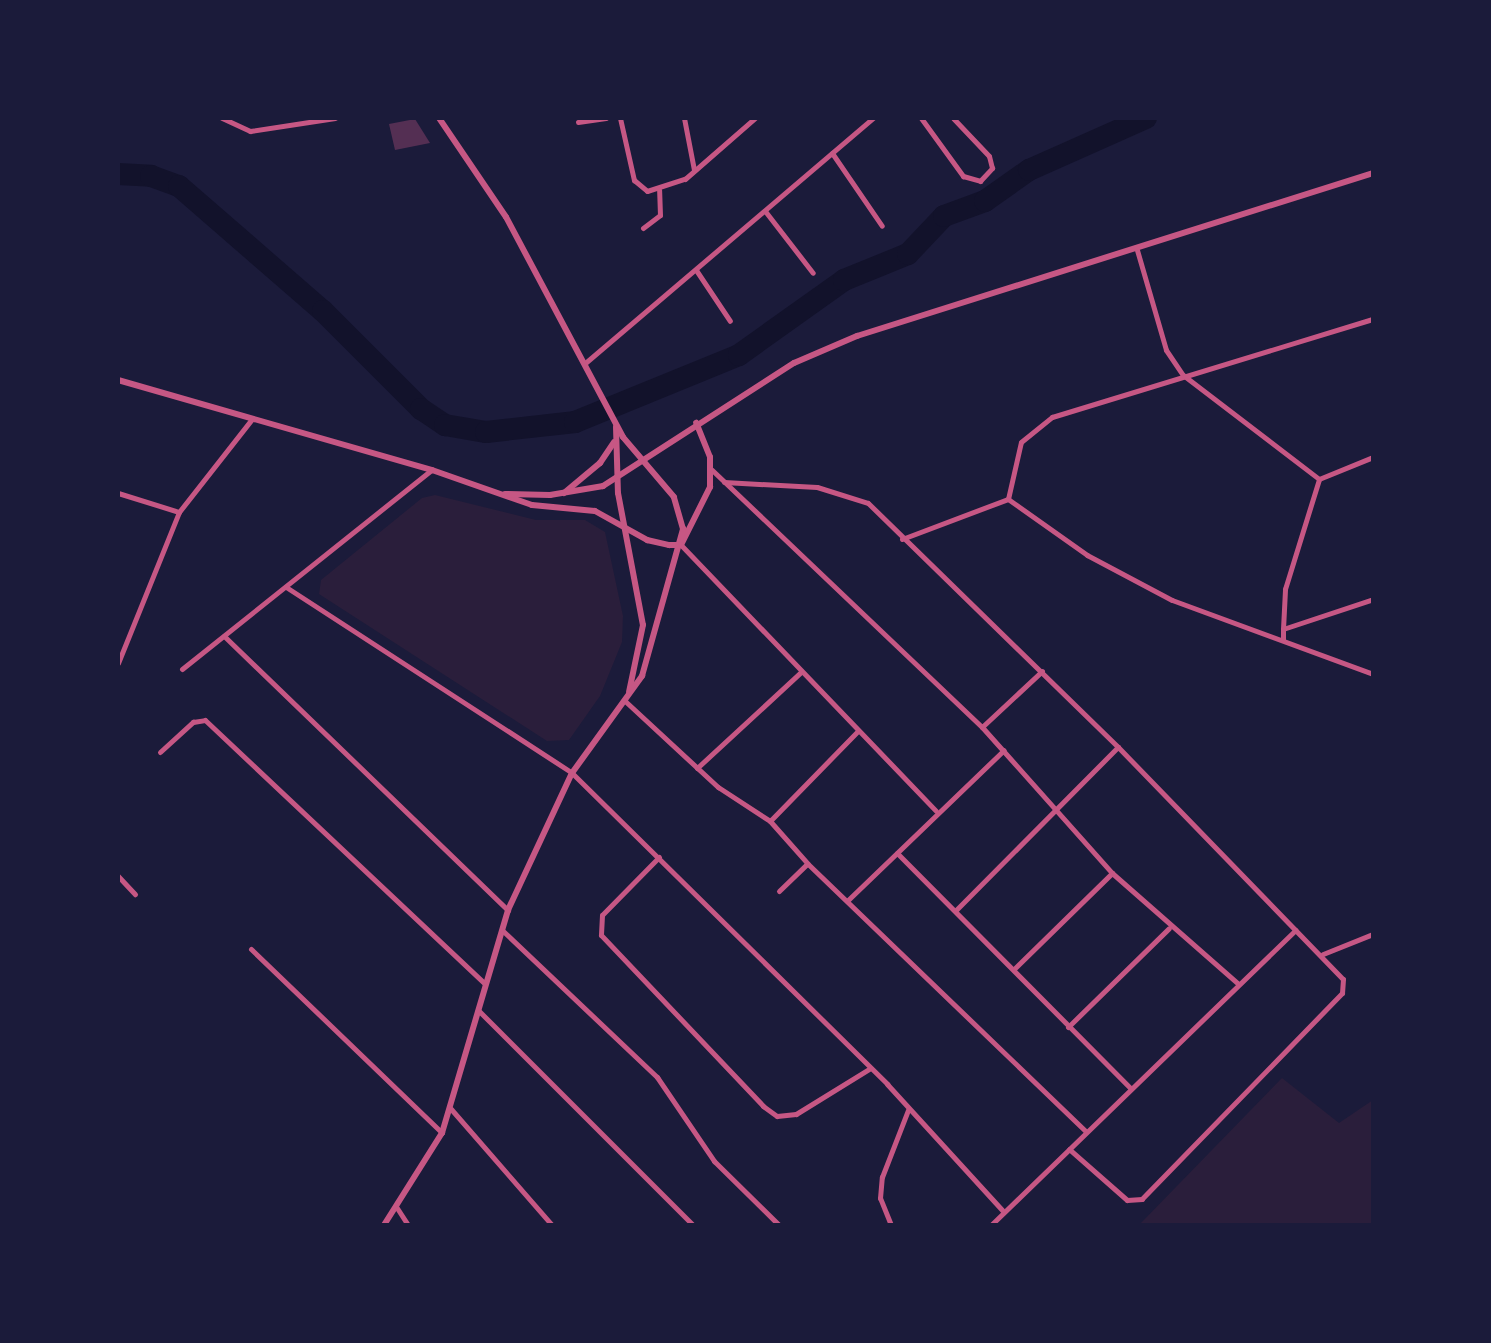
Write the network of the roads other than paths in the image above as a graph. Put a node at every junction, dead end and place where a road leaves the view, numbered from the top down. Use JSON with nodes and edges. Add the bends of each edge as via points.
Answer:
{"nodes":[{"id":1,"x":222,"y":118,"type":"edge"},
{"id":2,"x":335,"y":118,"type":"edge"},
{"id":3,"x":439,"y":118,"type":"edge"},
{"id":4,"x":606,"y":118,"type":"edge"},
{"id":5,"x":620,"y":118,"type":"edge"},
{"id":6,"x":684,"y":118,"type":"edge"},
{"id":7,"x":755,"y":118,"type":"edge"},
{"id":8,"x":873,"y":118,"type":"edge"},
{"id":9,"x":921,"y":118,"type":"edge"},
{"id":10,"x":953,"y":118,"type":"edge"},
{"id":11,"x":578,"y":122,"type":"dead end"},
{"id":12,"x":832,"y":153,"type":"junction"},
{"id":13,"x":694,"y":171,"type":"junction"},
{"id":14,"x":1373,"y":173,"type":"edge"},
{"id":15,"x":659,"y":190,"type":"junction"},
{"id":16,"x":765,"y":210,"type":"junction"},
{"id":17,"x":882,"y":226,"type":"dead end"},
{"id":18,"x":643,"y":228,"type":"dead end"},
{"id":19,"x":1137,"y":250,"type":"junction"},
{"id":20,"x":696,"y":270,"type":"junction"},
{"id":21,"x":813,"y":273,"type":"dead end"},
{"id":22,"x":1373,"y":319,"type":"edge"},
{"id":23,"x":730,"y":321,"type":"dead end"},
{"id":24,"x":584,"y":364,"type":"junction"},
{"id":25,"x":1183,"y":375,"type":"junction"},
{"id":26,"x":118,"y":380,"type":"edge"},
{"id":27,"x":252,"y":419,"type":"junction"},
{"id":28,"x":696,"y":423,"type":"junction"},
{"id":29,"x":616,"y":425,"type":"junction"},
{"id":30,"x":614,"y":442,"type":"junction"},
{"id":31,"x":645,"y":457,"type":"junction"},
{"id":32,"x":1373,"y":457,"type":"edge"},
{"id":33,"x":432,"y":470,"type":"junction"},
{"id":34,"x":712,"y":470,"type":"junction"},
{"id":35,"x":618,"y":478,"type":"junction"},
{"id":36,"x":1319,"y":479,"type":"junction"},
{"id":37,"x":724,"y":482,"type":"junction"},
{"id":38,"x":118,"y":493,"type":"edge"},
{"id":39,"x":505,"y":494,"type":"junction"},
{"id":40,"x":564,"y":494,"type":"junction"},
{"id":41,"x":1008,"y":499,"type":"junction"},
{"id":42,"x":179,"y":512,"type":"junction"},
{"id":43,"x":624,"y":522,"type":"junction"},
{"id":44,"x":902,"y":539,"type":"junction"},
{"id":45,"x":681,"y":545,"type":"junction"},
{"id":46,"x":286,"y":587,"type":"junction"},
{"id":47,"x":1373,"y":599,"type":"edge"},
{"id":48,"x":1283,"y":629,"type":"junction"},
{"id":49,"x":224,"y":636,"type":"junction"},
{"id":50,"x":1283,"y":640,"type":"junction"},
{"id":51,"x":118,"y":663,"type":"edge"},
{"id":52,"x":182,"y":669,"type":"dead end"},
{"id":53,"x":1042,"y":671,"type":"junction"},
{"id":54,"x":801,"y":672,"type":"junction"},
{"id":55,"x":1373,"y":674,"type":"edge"},
{"id":56,"x":626,"y":698,"type":"junction"},
{"id":57,"x":982,"y":727,"type":"junction"},
{"id":58,"x":857,"y":732,"type":"junction"},
{"id":59,"x":1118,"y":747,"type":"junction"},
{"id":60,"x":1004,"y":750,"type":"junction"},
{"id":61,"x":160,"y":752,"type":"dead end"},
{"id":62,"x":697,"y":768,"type":"junction"},
{"id":63,"x":572,"y":773,"type":"junction"},
{"id":64,"x":1057,"y":808,"type":"junction"},
{"id":65,"x":936,"y":811,"type":"junction"},
{"id":66,"x":770,"y":821,"type":"junction"},
{"id":67,"x":897,"y":853,"type":"junction"},
{"id":68,"x":659,"y":857,"type":"junction"},
{"id":69,"x":808,"y":864,"type":"junction"},
{"id":70,"x":1112,"y":873,"type":"junction"},
{"id":71,"x":118,"y":876,"type":"edge"},
{"id":72,"x":779,"y":891,"type":"dead end"},
{"id":73,"x":135,"y":894,"type":"dead end"},
{"id":74,"x":848,"y":900,"type":"junction"},
{"id":75,"x":508,"y":910,"type":"junction"},
{"id":76,"x":956,"y":910,"type":"junction"},
{"id":77,"x":1169,"y":928,"type":"junction"},
{"id":78,"x":501,"y":929,"type":"junction"},
{"id":79,"x":1295,"y":930,"type":"junction"},
{"id":80,"x":1373,"y":934,"type":"edge"},
{"id":81,"x":251,"y":949,"type":"dead end"},
{"id":82,"x":1323,"y":954,"type":"junction"},
{"id":83,"x":1015,"y":968,"type":"junction"},
{"id":84,"x":484,"y":983,"type":"junction"},
{"id":85,"x":1237,"y":983,"type":"junction"},
{"id":86,"x":478,"y":1010,"type":"junction"},
{"id":87,"x":1068,"y":1027,"type":"junction"},
{"id":88,"x":869,"y":1069,"type":"junction"},
{"id":89,"x":1129,"y":1087,"type":"junction"},
{"id":90,"x":451,"y":1109,"type":"junction"},
{"id":91,"x":908,"y":1110,"type":"junction"},
{"id":92,"x":1085,"y":1131,"type":"junction"},
{"id":93,"x":442,"y":1133,"type":"junction"},
{"id":94,"x":1069,"y":1149,"type":"junction"},
{"id":95,"x":397,"y":1208,"type":"junction"},
{"id":96,"x":1002,"y":1210,"type":"junction"},
{"id":97,"x":384,"y":1225,"type":"edge"},
{"id":98,"x":408,"y":1225,"type":"edge"},
{"id":99,"x":552,"y":1225,"type":"edge"},
{"id":100,"x":693,"y":1225,"type":"edge"},
{"id":101,"x":779,"y":1225,"type":"edge"},
{"id":102,"x":891,"y":1225,"type":"edge"},
{"id":103,"x":991,"y":1225,"type":"edge"}],
"edges":[{"from":1,"to":2,"type":"street","via":[[250,131]]},
{"from":3,"to":24,"type":"street","via":[[500,207]]},
{"from":4,"to":11,"type":"street"},
{"from":5,"to":15,"type":"street","via":[[634,180],[642,189]]},
{"from":6,"to":13,"type":"street"},
{"from":7,"to":13,"type":"street"},
{"from":8,"to":12,"type":"street"},
{"from":9,"to":10,"type":"street","via":[[963,176],[980,181],[992,168],[989,156]]},
{"from":12,"to":16,"type":"street"},
{"from":12,"to":17,"type":"street"},
{"from":13,"to":15,"type":"street"},
{"from":14,"to":19,"type":"street"},
{"from":15,"to":18,"type":"street","via":[[660,215]]},
{"from":16,"to":20,"type":"street"},
{"from":16,"to":21,"type":"street"},
{"from":19,"to":25,"type":"street","via":[[1166,350]]},
{"from":19,"to":28,"type":"street","via":[[857,336],[794,363]]},
{"from":20,"to":23,"type":"street"},
{"from":20,"to":24,"type":"street"},
{"from":22,"to":25,"type":"street"},
{"from":24,"to":29,"type":"street"},
{"from":25,"to":36,"type":"street"},
{"from":25,"to":41,"type":"street","via":[[1034,427],[1015,454]]},
{"from":26,"to":27,"type":"street"},
{"from":27,"to":33,"type":"street"},
{"from":27,"to":42,"type":"street"},
{"from":28,"to":31,"type":"street"},
{"from":28,"to":34,"type":"street"},
{"from":29,"to":30,"type":"street"},
{"from":29,"to":31,"type":"street"},
{"from":30,"to":35,"type":"street"},
{"from":30,"to":40,"type":"street","via":[[600,463]]},
{"from":31,"to":35,"type":"street"},
{"from":31,"to":45,"type":"street","via":[[680,509]]},
{"from":32,"to":36,"type":"street"},
{"from":33,"to":39,"type":"street"},
{"from":33,"to":46,"type":"street"},
{"from":34,"to":37,"type":"street"},
{"from":34,"to":45,"type":"street","via":[[704,505]]},
{"from":35,"to":40,"type":"street"},
{"from":35,"to":43,"type":"street"},
{"from":36,"to":48,"type":"street","via":[[1285,589]]},
{"from":37,"to":44,"type":"street","via":[[852,495],[868,503]]},
{"from":37,"to":57,"type":"street"},
{"from":38,"to":42,"type":"street"},
{"from":39,"to":40,"type":"street"},
{"from":39,"to":43,"type":"street","via":[[532,505],[595,511]]},
{"from":41,"to":44,"type":"street"},
{"from":41,"to":50,"type":"street","via":[[1087,555],[1172,600]]},
{"from":42,"to":51,"type":"street"},
{"from":43,"to":45,"type":"street","via":[[647,540]]},
{"from":43,"to":56,"type":"street","via":[[643,625]]},
{"from":44,"to":53,"type":"street"},
{"from":45,"to":54,"type":"street"},
{"from":45,"to":56,"type":"street","via":[[665,584],[651,653]]},
{"from":46,"to":49,"type":"street"},
{"from":46,"to":63,"type":"street"},
{"from":47,"to":48,"type":"street"},
{"from":48,"to":50,"type":"street"},
{"from":49,"to":52,"type":"street"},
{"from":49,"to":75,"type":"street"},
{"from":50,"to":55,"type":"street"},
{"from":53,"to":57,"type":"street"},
{"from":53,"to":59,"type":"street"},
{"from":54,"to":58,"type":"street"},
{"from":54,"to":62,"type":"street"},
{"from":56,"to":62,"type":"street"},
{"from":56,"to":63,"type":"street"},
{"from":57,"to":60,"type":"street"},
{"from":58,"to":65,"type":"street"},
{"from":58,"to":66,"type":"street"},
{"from":59,"to":64,"type":"street"},
{"from":59,"to":79,"type":"street"},
{"from":60,"to":64,"type":"street"},
{"from":60,"to":65,"type":"street"},
{"from":61,"to":84,"type":"street","via":[[193,722],[205,720]]},
{"from":62,"to":66,"type":"street"},
{"from":63,"to":68,"type":"street"},
{"from":63,"to":75,"type":"street"},
{"from":64,"to":70,"type":"street"},
{"from":64,"to":76,"type":"street"},
{"from":65,"to":67,"type":"street"},
{"from":66,"to":69,"type":"street"},
{"from":67,"to":74,"type":"street"},
{"from":67,"to":76,"type":"street"},
{"from":68,"to":88,"type":"street"},
{"from":68,"to":88,"type":"street","via":[[602,915],[601,935],[763,1106],[786,1118]]},
{"from":69,"to":72,"type":"street"},
{"from":69,"to":74,"type":"street"},
{"from":70,"to":77,"type":"street"},
{"from":70,"to":83,"type":"street"},
{"from":71,"to":73,"type":"street"},
{"from":74,"to":92,"type":"street"},
{"from":75,"to":78,"type":"street"},
{"from":76,"to":83,"type":"street"},
{"from":77,"to":85,"type":"street"},
{"from":77,"to":87,"type":"street"},
{"from":78,"to":84,"type":"street"},
{"from":78,"to":101,"type":"street","via":[[657,1077],[714,1161]]},
{"from":79,"to":82,"type":"street"},
{"from":79,"to":85,"type":"street"},
{"from":80,"to":82,"type":"street"},
{"from":81,"to":93,"type":"street"},
{"from":82,"to":94,"type":"street","via":[[1343,979],[1342,993],[1142,1199],[1127,1200]]},
{"from":83,"to":87,"type":"street"},
{"from":84,"to":86,"type":"street"},
{"from":85,"to":89,"type":"street"},
{"from":86,"to":90,"type":"street"},
{"from":86,"to":100,"type":"street"},
{"from":87,"to":89,"type":"street"},
{"from":88,"to":91,"type":"street"},
{"from":89,"to":92,"type":"street"},
{"from":90,"to":93,"type":"street"},
{"from":90,"to":99,"type":"street"},
{"from":91,"to":96,"type":"street"},
{"from":91,"to":102,"type":"street","via":[[882,1177],[880,1198]]},
{"from":92,"to":94,"type":"street"},
{"from":93,"to":95,"type":"street"},
{"from":94,"to":96,"type":"street"},
{"from":95,"to":97,"type":"street"},
{"from":95,"to":98,"type":"street"},
{"from":96,"to":103,"type":"street"}]}
